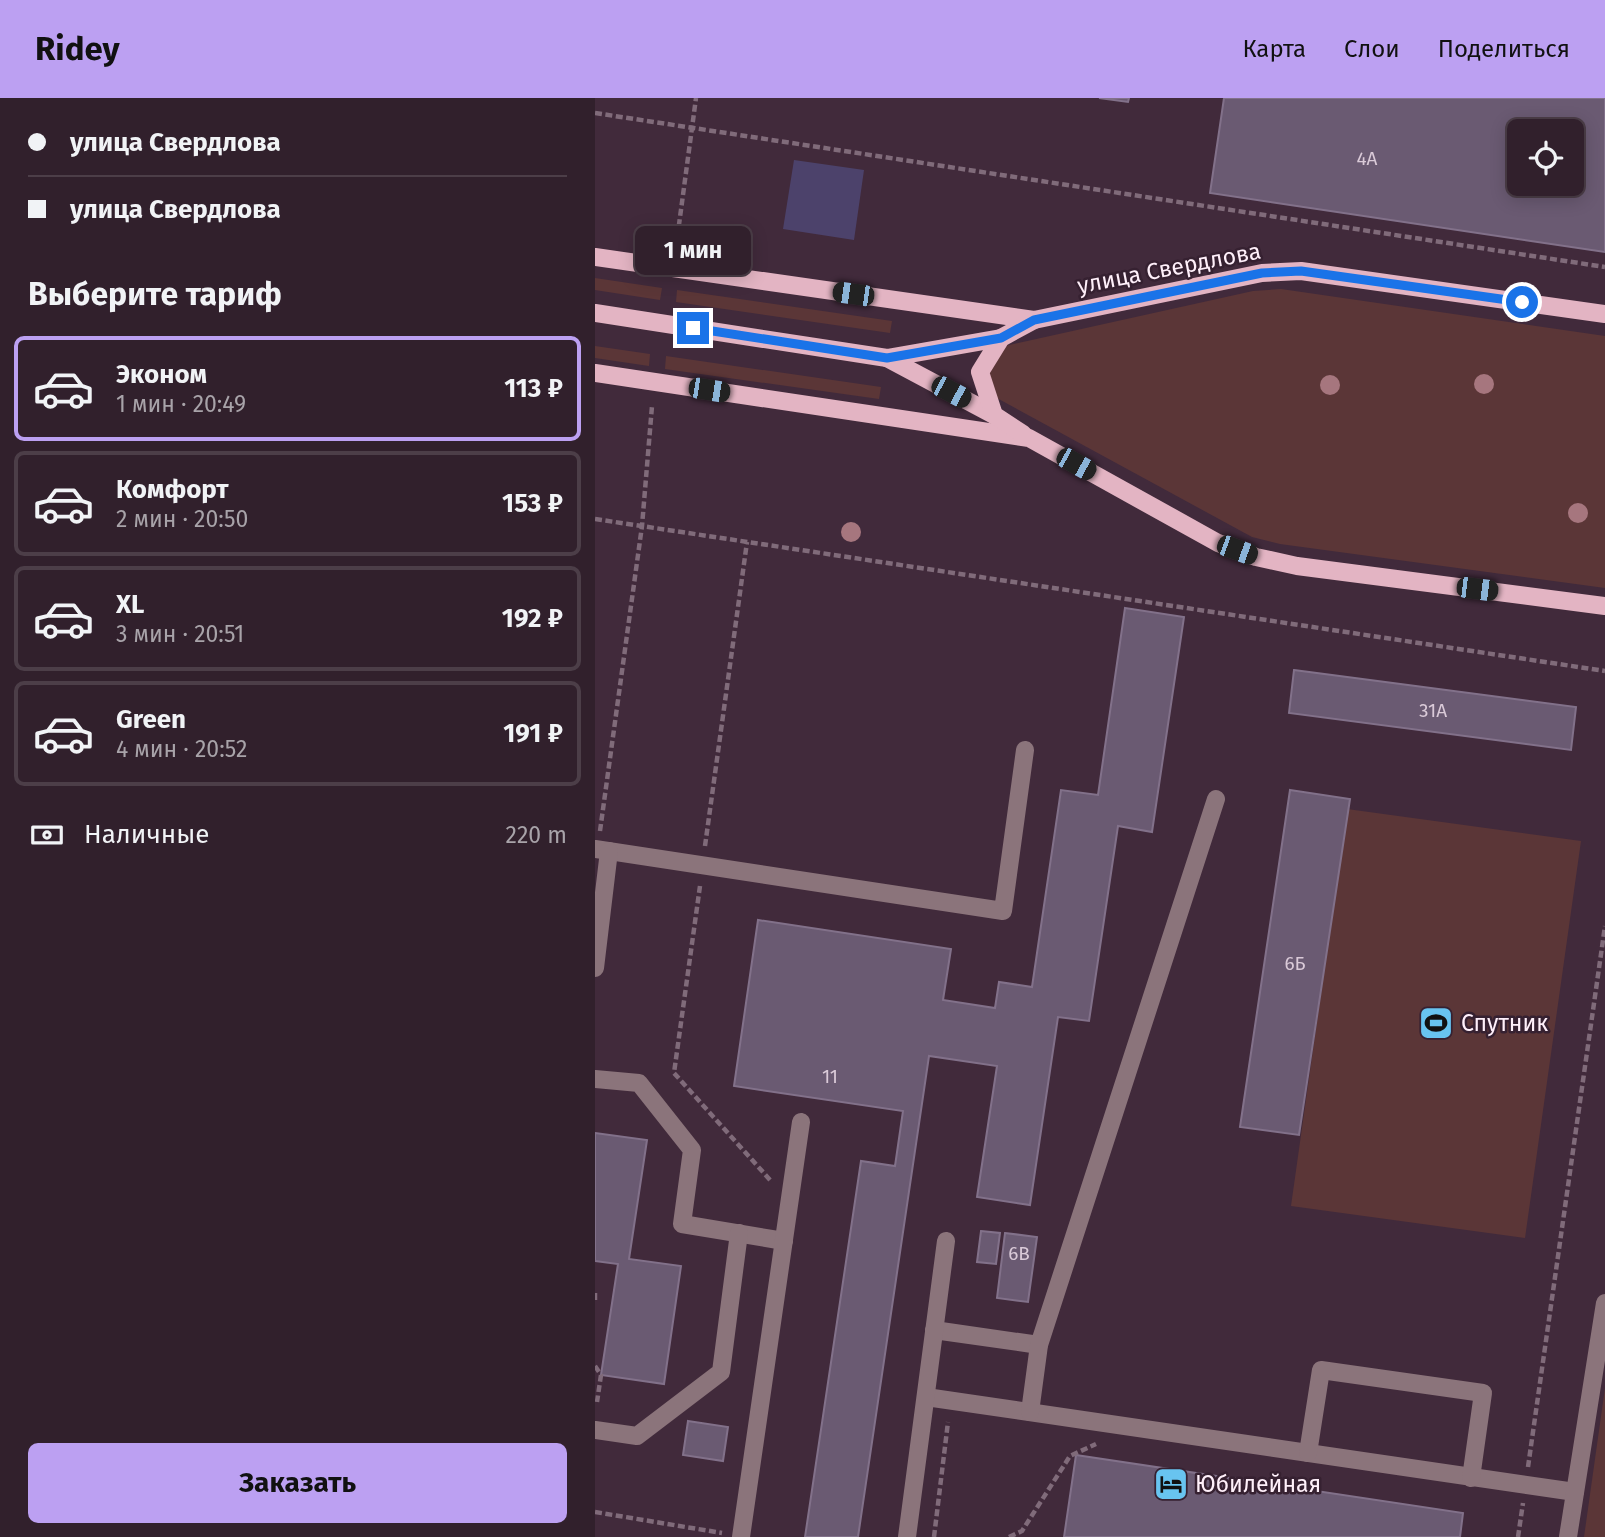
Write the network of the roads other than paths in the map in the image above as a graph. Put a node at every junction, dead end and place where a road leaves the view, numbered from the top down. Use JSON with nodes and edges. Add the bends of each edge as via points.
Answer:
{"nodes":[{"id":1,"x":595,"y":257,"type":"edge"},
{"id":2,"x":595,"y":313,"type":"edge"},
{"id":3,"x":1605,"y":314,"type":"edge"},
{"id":4,"x":1034,"y":320,"type":"junction"},
{"id":5,"x":1001,"y":338,"type":"junction"},
{"id":6,"x":887,"y":358,"type":"junction"},
{"id":7,"x":595,"y":373,"type":"edge"},
{"id":8,"x":994,"y":415,"type":"junction"},
{"id":9,"x":1029,"y":438,"type":"junction"},
{"id":10,"x":1605,"y":606,"type":"edge"},
{"id":11,"x":1025,"y":750,"type":"dead end"},
{"id":12,"x":1216,"y":799,"type":"dead end"},
{"id":13,"x":601,"y":850,"type":"edge"},
{"id":14,"x":595,"y":968,"type":"edge"},
{"id":15,"x":595,"y":1079,"type":"edge"},
{"id":16,"x":801,"y":1122,"type":"dead end"},
{"id":17,"x":739,"y":1233,"type":"junction"},
{"id":18,"x":784,"y":1241,"type":"junction"},
{"id":19,"x":946,"y":1241,"type":"dead end"},
{"id":20,"x":1605,"y":1303,"type":"edge"},
{"id":21,"x":934,"y":1330,"type":"junction"},
{"id":22,"x":1039,"y":1345,"type":"junction"},
{"id":23,"x":926,"y":1397,"type":"junction"},
{"id":24,"x":1030,"y":1412,"type":"junction"},
{"id":25,"x":595,"y":1430,"type":"edge"},
{"id":26,"x":1308,"y":1453,"type":"junction"},
{"id":27,"x":1471,"y":1478,"type":"junction"},
{"id":28,"x":1574,"y":1492,"type":"junction"},
{"id":29,"x":742,"y":1536,"type":"edge"},
{"id":30,"x":907,"y":1537,"type":"edge"},
{"id":31,"x":1568,"y":1537,"type":"edge"}],
"edges":[{"from":1,"to":4,"type":"main road","name":"улица Свердлова"},
{"from":2,"to":6,"type":"main road","name":"улица Свердлова"},
{"from":3,"to":4,"type":"main road","name":"улица Свердлова","via":[[1301,271],[1262,273]]},
{"from":4,"to":5,"type":"main road","name":"улица Свердлова"},
{"from":5,"to":6,"type":"main road","name":"улица Свердлова"},
{"from":5,"to":8,"type":"main road","name":"улица Свердлова","via":[[980,372]]},
{"from":6,"to":8,"type":"main road","name":"улица Свердлова"},
{"from":7,"to":9,"type":"main road","name":"улица Свердлова"},
{"from":8,"to":9,"type":"main road","name":"улица Свердлова"},
{"from":9,"to":10,"type":"main road","name":"улица Свердлова","via":[[1218,543],[1256,557]]},
{"from":11,"to":13,"type":"lane","via":[[1003,911]]},
{"from":12,"to":22,"type":"lane"},
{"from":13,"to":14,"type":"lane"},
{"from":15,"to":17,"type":"lane","via":[[639,1083],[692,1150],[682,1224]]},
{"from":16,"to":18,"type":"lane"},
{"from":17,"to":18,"type":"lane"},
{"from":17,"to":25,"type":"lane","via":[[722,1372],[637,1436]]},
{"from":18,"to":29,"type":"lane"},
{"from":19,"to":21,"type":"lane"},
{"from":20,"to":28,"type":"lane"},
{"from":21,"to":22,"type":"lane"},
{"from":21,"to":23,"type":"lane"},
{"from":22,"to":24,"type":"lane"},
{"from":23,"to":24,"type":"lane"},
{"from":23,"to":30,"type":"lane"},
{"from":24,"to":26,"type":"lane"},
{"from":26,"to":27,"type":"lane"},
{"from":26,"to":27,"type":"lane","via":[[1321,1370],[1470,1391],[1483,1394]]},
{"from":27,"to":28,"type":"lane","via":[[1524,1494]]},
{"from":28,"to":31,"type":"lane"}]}
